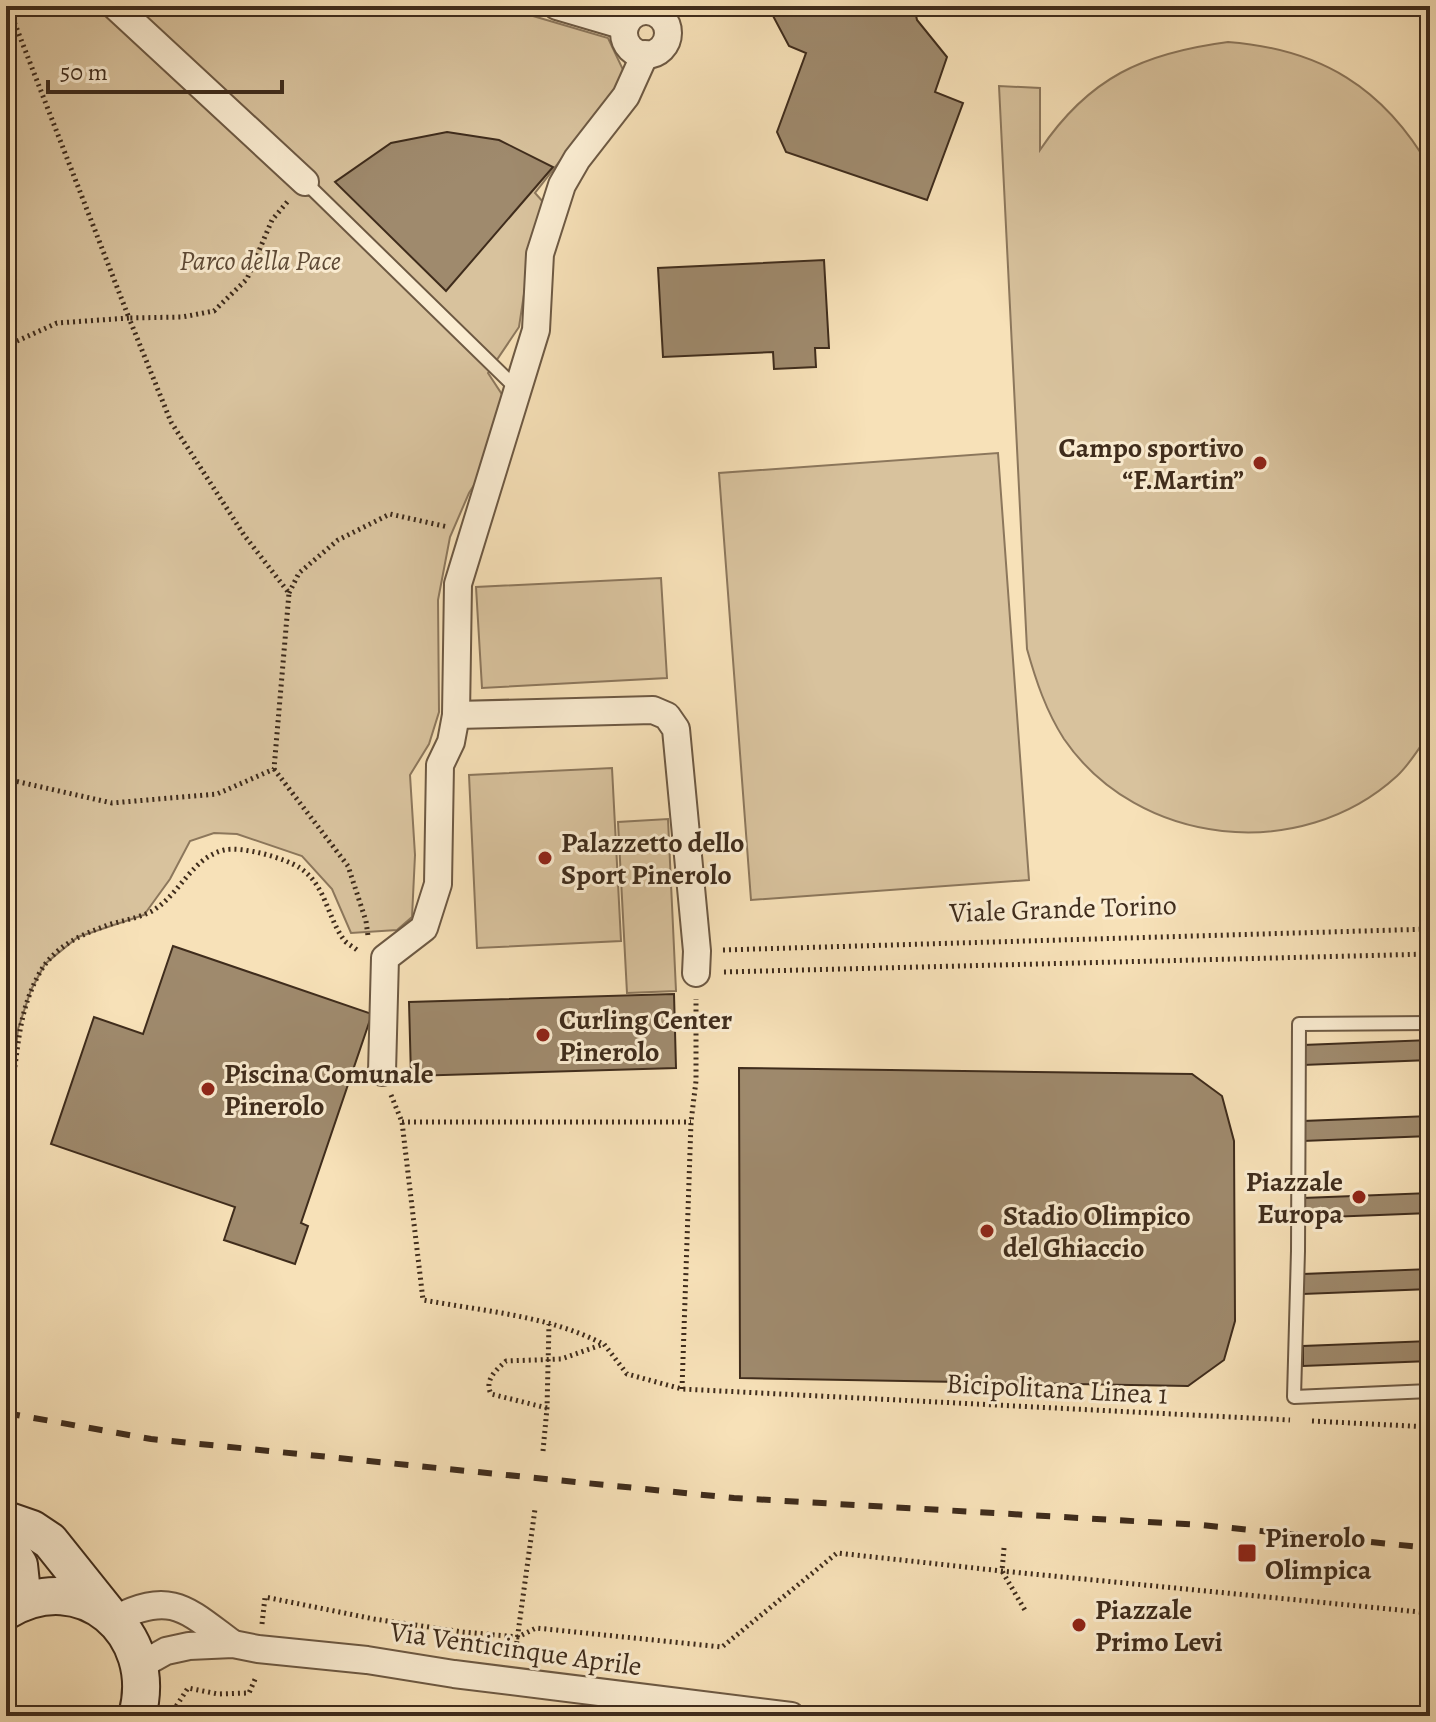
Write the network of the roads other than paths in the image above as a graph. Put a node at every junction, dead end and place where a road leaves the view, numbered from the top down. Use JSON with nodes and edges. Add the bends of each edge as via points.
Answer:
{"nodes":[{"id":1,"x":115,"y":6,"type":"edge"},
{"id":2,"x":557,"y":6,"type":"edge"},
{"id":3,"x":625,"y":26,"type":"junction"},
{"id":4,"x":645,"y":54,"type":"junction"},
{"id":5,"x":305,"y":182,"type":"joint"},
{"id":6,"x":518,"y":390,"type":"junction"},
{"id":7,"x":456,"y":715,"type":"junction"},
{"id":8,"x":696,"y":962,"type":"road end"},
{"id":9,"x":1430,"y":1023,"type":"edge"},
{"id":10,"x":382,"y":1072,"type":"road end"},
{"id":11,"x":1430,"y":1391,"type":"edge"},
{"id":12,"x":6,"y":1520,"type":"edge"},
{"id":13,"x":6,"y":1544,"type":"edge"},
{"id":14,"x":14,"y":1606,"type":"edge"},
{"id":15,"x":111,"y":1616,"type":"junction"},
{"id":16,"x":233,"y":1644,"type":"junction"},
{"id":17,"x":142,"y":1670,"type":"junction"},
{"id":18,"x":137,"y":1716,"type":"edge"},
{"id":19,"x":154,"y":1716,"type":"edge"},
{"id":20,"x":791,"y":1716,"type":"edge"}],
"edges":[{"from":1,"to":5,"type":"street"},
{"from":2,"to":3,"type":"street"},
{"from":3,"to":4,"type":"street","via":[[629,45]]},
{"from":3,"to":4,"type":"street","via":[[639,12],[653,12],[664,20],[667,40],[658,51]]},
{"from":4,"to":6,"type":"street","via":[[626,96],[562,185],[540,254],[536,330]]},
{"from":5,"to":6,"type":"lane"},
{"from":6,"to":7,"type":"street","via":[[458,584]]},
{"from":7,"to":8,"type":"street","via":[[653,710],[667,716],[676,729]]},
{"from":7,"to":10,"type":"street","via":[[440,765],[438,884],[424,928],[378,958]]},
{"from":9,"to":11,"type":"lane","via":[[1299,1024],[1294,1397]]},
{"from":12,"to":15,"type":"street","via":[[50,1541]]},
{"from":13,"to":14,"type":"street","via":[[19,1565]]},
{"from":14,"to":15,"type":"street","via":[[51,1596],[80,1600]]},
{"from":15,"to":16,"type":"street","via":[[165,1603]]},
{"from":15,"to":17,"type":"street","via":[[127,1633]]},
{"from":16,"to":17,"type":"street","via":[[166,1651]]},
{"from":16,"to":20,"type":"street","name":"Via Venticinque Aprile"},
{"from":17,"to":18,"type":"street"},
{"from":17,"to":19,"type":"street"}]}
